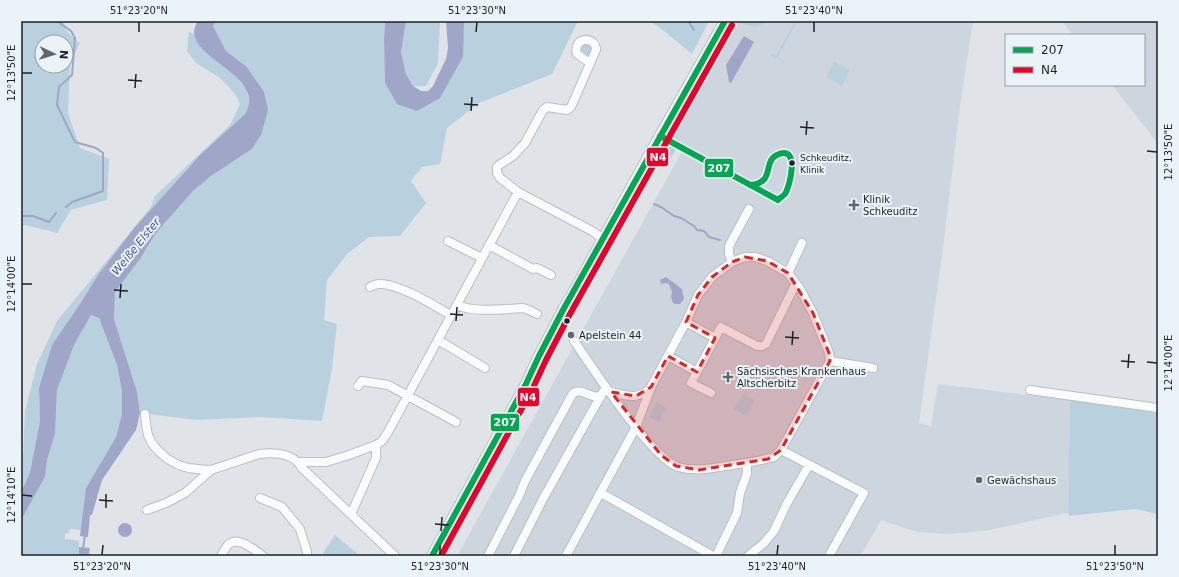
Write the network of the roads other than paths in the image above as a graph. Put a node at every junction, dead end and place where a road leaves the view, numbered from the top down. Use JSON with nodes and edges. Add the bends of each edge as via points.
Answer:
{"nodes":[{"id":1,"x":723,"y":21,"type":"edge"},
{"id":2,"x":590,"y":63,"type":"dead end"},
{"id":3,"x":518,"y":192,"type":"junction"},
{"id":4,"x":749,"y":209,"type":"dead end"},
{"id":5,"x":603,"y":239,"type":"junction"},
{"id":6,"x":448,"y":241,"type":"dead end"},
{"id":7,"x":802,"y":243,"type":"dead end"},
{"id":8,"x":489,"y":245,"type":"junction"},
{"id":9,"x":482,"y":258,"type":"junction"},
{"id":10,"x":732,"y":262,"type":"junction"},
{"id":11,"x":788,"y":273,"type":"junction"},
{"id":12,"x":551,"y":275,"type":"dead end"},
{"id":13,"x":796,"y":283,"type":"junction"},
{"id":14,"x":370,"y":287,"type":"dead end"},
{"id":15,"x":457,"y":305,"type":"junction"},
{"id":16,"x":537,"y":314,"type":"dead end"},
{"id":17,"x":451,"y":315,"type":"junction"},
{"id":18,"x":686,"y":322,"type":"junction"},
{"id":19,"x":715,"y":338,"type":"junction"},
{"id":20,"x":438,"y":340,"type":"junction"},
{"id":21,"x":574,"y":341,"type":"dead end"},
{"id":22,"x":668,"y":356,"type":"junction"},
{"id":23,"x":830,"y":361,"type":"junction"},
{"id":24,"x":485,"y":368,"type":"dead end"},
{"id":25,"x":873,"y":368,"type":"dead end"},
{"id":26,"x":697,"y":372,"type":"junction"},
{"id":27,"x":358,"y":386,"type":"dead end"},
{"id":28,"x":651,"y":387,"type":"junction"},
{"id":29,"x":608,"y":389,"type":"junction"},
{"id":30,"x":1030,"y":390,"type":"dead end"},
{"id":31,"x":711,"y":393,"type":"dead end"},
{"id":32,"x":407,"y":396,"type":"junction"},
{"id":33,"x":601,"y":396,"type":"junction"},
{"id":34,"x":1158,"y":408,"type":"edge"},
{"id":35,"x":145,"y":414,"type":"dead end"},
{"id":36,"x":456,"y":422,"type":"dead end"},
{"id":37,"x":636,"y":427,"type":"junction"},
{"id":38,"x":376,"y":445,"type":"junction"},
{"id":39,"x":781,"y":450,"type":"junction"},
{"id":40,"x":299,"y":462,"type":"junction"},
{"id":41,"x":747,"y":463,"type":"junction"},
{"id":42,"x":809,"y":465,"type":"junction"},
{"id":43,"x":210,"y":470,"type":"junction"},
{"id":44,"x":601,"y":493,"type":"junction"},
{"id":45,"x":260,"y":498,"type":"dead end"},
{"id":46,"x":147,"y":510,"type":"dead end"},
{"id":47,"x":351,"y":514,"type":"junction"},
{"id":48,"x":221,"y":556,"type":"edge"},
{"id":49,"x":263,"y":556,"type":"edge"},
{"id":50,"x":307,"y":556,"type":"edge"},
{"id":51,"x":395,"y":556,"type":"edge"},
{"id":52,"x":432,"y":556,"type":"edge"},
{"id":53,"x":488,"y":556,"type":"edge"},
{"id":54,"x":514,"y":556,"type":"edge"},
{"id":55,"x":566,"y":556,"type":"edge"},
{"id":56,"x":714,"y":556,"type":"edge"},
{"id":57,"x":748,"y":556,"type":"edge"},
{"id":58,"x":829,"y":556,"type":"edge"}],
"edges":[{"from":1,"to":5,"type":"street"},
{"from":2,"to":3,"type":"street","via":[[570,107],[567,110],[547,107],[543,110],[525,143],[513,156],[497,167],[500,178]]},
{"from":3,"to":5,"type":"street"},
{"from":3,"to":8,"type":"street"},
{"from":4,"to":10,"type":"street","via":[[729,246]]},
{"from":5,"to":52,"type":"street"},
{"from":6,"to":9,"type":"street"},
{"from":7,"to":11,"type":"street"},
{"from":8,"to":9,"type":"street"},
{"from":8,"to":12,"type":"street","via":[[533,269],[537,268]]},
{"from":9,"to":15,"type":"street"},
{"from":10,"to":11,"type":"street","via":[[745,257],[755,257]]},
{"from":10,"to":18,"type":"street","via":[[712,277],[698,295]]},
{"from":11,"to":13,"type":"street"},
{"from":13,"to":19,"type":"street","via":[[766,344],[757,346],[721,326]]},
{"from":13,"to":23,"type":"street","via":[[813,313]]},
{"from":14,"to":17,"type":"street","via":[[381,283],[396,288],[419,297]]},
{"from":15,"to":16,"type":"street","via":[[474,309],[523,308]]},
{"from":15,"to":17,"type":"street"},
{"from":17,"to":20,"type":"street"},
{"from":18,"to":19,"type":"street"},
{"from":18,"to":22,"type":"street"},
{"from":19,"to":26,"type":"street"},
{"from":20,"to":24,"type":"street"},
{"from":20,"to":32,"type":"street"},
{"from":21,"to":29,"type":"street"},
{"from":22,"to":26,"type":"street"},
{"from":22,"to":28,"type":"street"},
{"from":23,"to":25,"type":"street"},
{"from":23,"to":39,"type":"street"},
{"from":26,"to":31,"type":"street","via":[[690,383]]},
{"from":27,"to":32,"type":"street","via":[[362,381],[388,386]]},
{"from":28,"to":29,"type":"street","via":[[644,394],[636,396]]},
{"from":28,"to":37,"type":"street"},
{"from":29,"to":33,"type":"street"},
{"from":29,"to":37,"type":"street"},
{"from":30,"to":34,"type":"street"},
{"from":32,"to":36,"type":"street"},
{"from":32,"to":38,"type":"street","via":[[382,441]]},
{"from":33,"to":53,"type":"street","via":[[578,391],[573,393]]},
{"from":33,"to":54,"type":"street","via":[[556,474]]},
{"from":35,"to":43,"type":"street","via":[[149,437],[165,457],[187,468]]},
{"from":37,"to":41,"type":"street","via":[[661,455],[676,466],[699,470]]},
{"from":37,"to":44,"type":"street"},
{"from":38,"to":40,"type":"street","via":[[326,462]]},
{"from":38,"to":47,"type":"street","via":[[376,458]]},
{"from":39,"to":41,"type":"street","via":[[774,457]]},
{"from":39,"to":42,"type":"street"},
{"from":40,"to":43,"type":"street","via":[[285,455],[267,453]]},
{"from":40,"to":47,"type":"street","via":[[302,468]]},
{"from":41,"to":56,"type":"street","via":[[737,513]]},
{"from":42,"to":57,"type":"street","via":[[774,531]]},
{"from":42,"to":58,"type":"street","via":[[864,493]]},
{"from":43,"to":46,"type":"street","via":[[185,493]]},
{"from":44,"to":55,"type":"street"},
{"from":44,"to":56,"type":"street"},
{"from":45,"to":50,"type":"street","via":[[282,507],[300,529]]},
{"from":47,"to":51,"type":"street"},
{"from":48,"to":49,"type":"street","via":[[234,541],[243,543]]}]}
